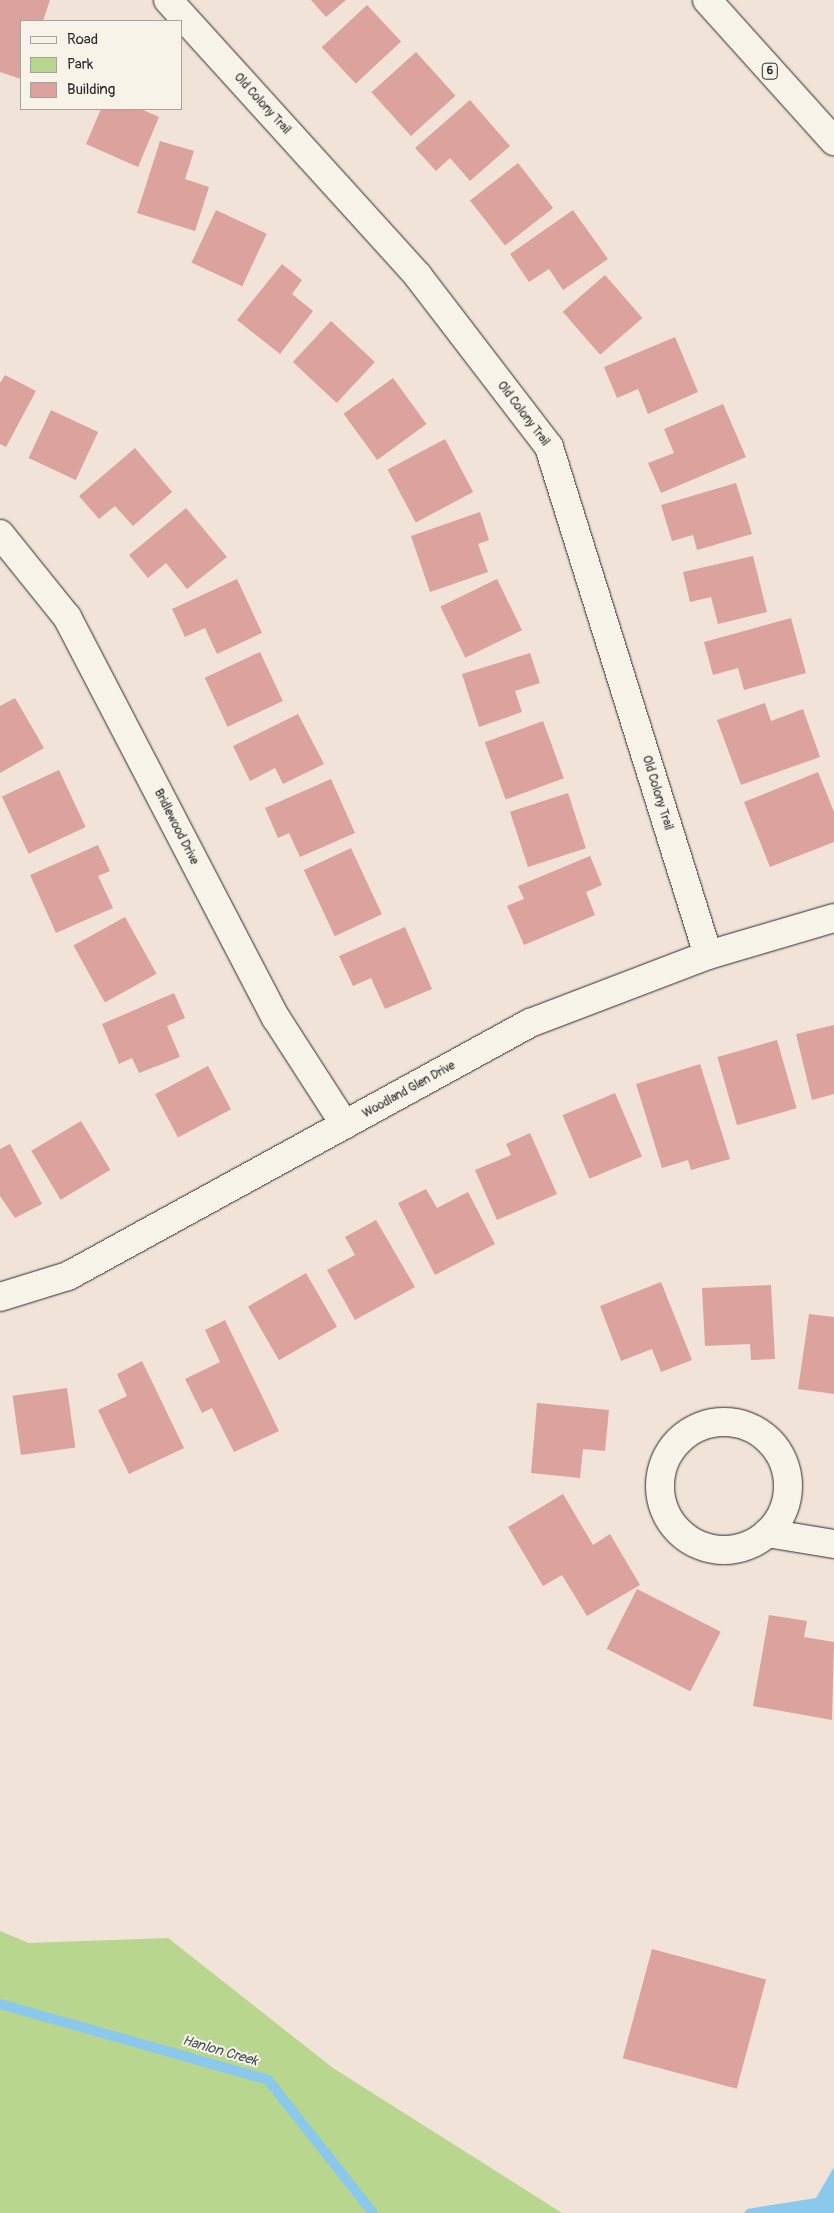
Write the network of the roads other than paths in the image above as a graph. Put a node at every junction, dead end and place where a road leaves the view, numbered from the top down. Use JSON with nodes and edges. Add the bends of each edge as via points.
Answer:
{"nodes":[{"id":1,"x":168,"y":0,"type":"edge"},
{"id":2,"x":707,"y":0,"type":"edge"},
{"id":3,"x":834,"y":141,"type":"edge"},
{"id":4,"x":0,"y":534,"type":"edge"},
{"id":5,"x":834,"y":918,"type":"edge"},
{"id":6,"x":708,"y":955,"type":"junction"},
{"id":7,"x":345,"y":1125,"type":"junction"},
{"id":8,"x":0,"y":1297,"type":"edge"},
{"id":9,"x":767,"y":1533,"type":"junction"},
{"id":10,"x":834,"y":1544,"type":"edge"}],
"edges":[{"from":1,"to":6,"type":"main road","name":"Old Colony Trail","via":[[418,276],[549,447]]},
{"from":2,"to":3,"type":"main road","number":"6"},
{"from":4,"to":7,"type":"main road","name":"Bridlewood Drive","via":[[67,616],[276,1018]]},
{"from":5,"to":6,"type":"main road","name":"Woodland Glen Drive"},
{"from":6,"to":7,"type":"main road","name":"Woodland Glen Drive","via":[[530,1023]]},
{"from":7,"to":8,"type":"main road","name":"Woodland Glen Drive","via":[[68,1276]]},
{"from":9,"to":9,"type":"main road","via":[[782,1512],[788,1491],[787,1471],[778,1451],[763,1435],[732,1422],[709,1423],[688,1432],[672,1447],[663,1463],[659,1488],[667,1517],[681,1535],[722,1550],[745,1547]]},
{"from":9,"to":10,"type":"main road"}]}
